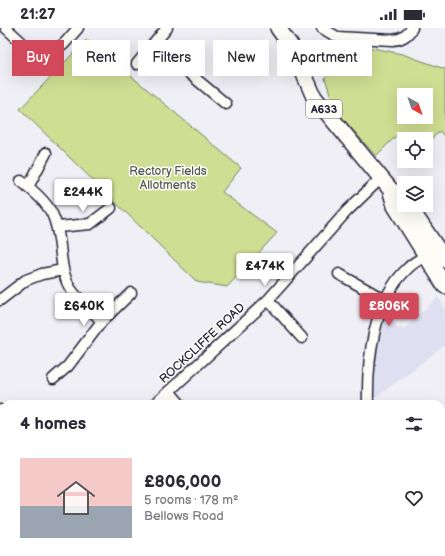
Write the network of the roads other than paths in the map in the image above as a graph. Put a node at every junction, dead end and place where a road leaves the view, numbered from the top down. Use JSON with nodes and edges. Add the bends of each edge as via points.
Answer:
{"nodes":[{"id":1,"x":6,"y":28,"type":"edge"},
{"id":2,"x":78,"y":28,"type":"edge"},
{"id":3,"x":167,"y":28,"type":"edge"},
{"id":4,"x":322,"y":28,"type":"edge"},
{"id":5,"x":412,"y":28,"type":"edge"},
{"id":6,"x":281,"y":29,"type":"edge"},
{"id":7,"x":157,"y":40,"type":"edge"},
{"id":8,"x":192,"y":76,"type":"edge"},
{"id":9,"x":226,"y":104,"type":"dead end"},
{"id":10,"x":46,"y":153,"type":"dead end"},
{"id":11,"x":386,"y":184,"type":"junction"},
{"id":12,"x":397,"y":193,"type":"edge"},
{"id":13,"x":111,"y":208,"type":"dead end"},
{"id":14,"x":412,"y":212,"type":"edge"},
{"id":15,"x":58,"y":227,"type":"junction"},
{"id":16,"x":437,"y":255,"type":"edge"},
{"id":17,"x":63,"y":270,"type":"junction"},
{"id":18,"x":339,"y":274,"type":"dead end"},
{"id":19,"x":445,"y":286,"type":"edge"},
{"id":20,"x":131,"y":293,"type":"dead end"},
{"id":21,"x":0,"y":300,"type":"edge"},
{"id":22,"x":268,"y":300,"type":"junction"},
{"id":23,"x":385,"y":300,"type":"junction"},
{"id":24,"x":102,"y":321,"type":"junction"},
{"id":25,"x":302,"y":338,"type":"dead end"},
{"id":26,"x":53,"y":379,"type":"dead end"},
{"id":27,"x":169,"y":391,"type":"junction"},
{"id":28,"x":159,"y":400,"type":"edge"},
{"id":29,"x":177,"y":400,"type":"edge"},
{"id":30,"x":368,"y":400,"type":"edge"}],
"edges":[{"from":1,"to":2,"type":"street","via":[[30,50],[46,56],[64,44]]},
{"from":3,"to":7,"type":"street"},
{"from":4,"to":5,"type":"street","via":[[337,37],[401,39]]},
{"from":6,"to":11,"type":"main road","number":"A633","via":[[294,49],[314,97]]},
{"from":8,"to":9,"type":"street"},
{"from":10,"to":15,"type":"street","via":[[24,184],[51,210]]},
{"from":11,"to":12,"type":"main road","number":"A633"},
{"from":11,"to":16,"type":"main road","number":"A633","via":[[395,206]]},
{"from":11,"to":22,"type":"street","name":"ROCKCLIFFE ROAD","via":[[347,211]]},
{"from":13,"to":15,"type":"street","via":[[90,224]]},
{"from":14,"to":16,"type":"main road","number":"A633"},
{"from":15,"to":17,"type":"street"},
{"from":16,"to":19,"type":"main road","number":"A633"},
{"from":16,"to":23,"type":"street","via":[[407,268]]},
{"from":17,"to":21,"type":"street","via":[[26,280]]},
{"from":17,"to":24,"type":"street","via":[[70,288]]},
{"from":18,"to":23,"type":"street"},
{"from":20,"to":24,"type":"street"},
{"from":22,"to":25,"type":"street"},
{"from":22,"to":27,"type":"street","name":"ROCKCLIFFE ROAD"},
{"from":23,"to":30,"type":"street","via":[[375,334]]},
{"from":24,"to":26,"type":"street","via":[[68,366]]},
{"from":27,"to":28,"type":"street","name":"ROCKCLIFFE ROAD"},
{"from":27,"to":29,"type":"street"}]}
